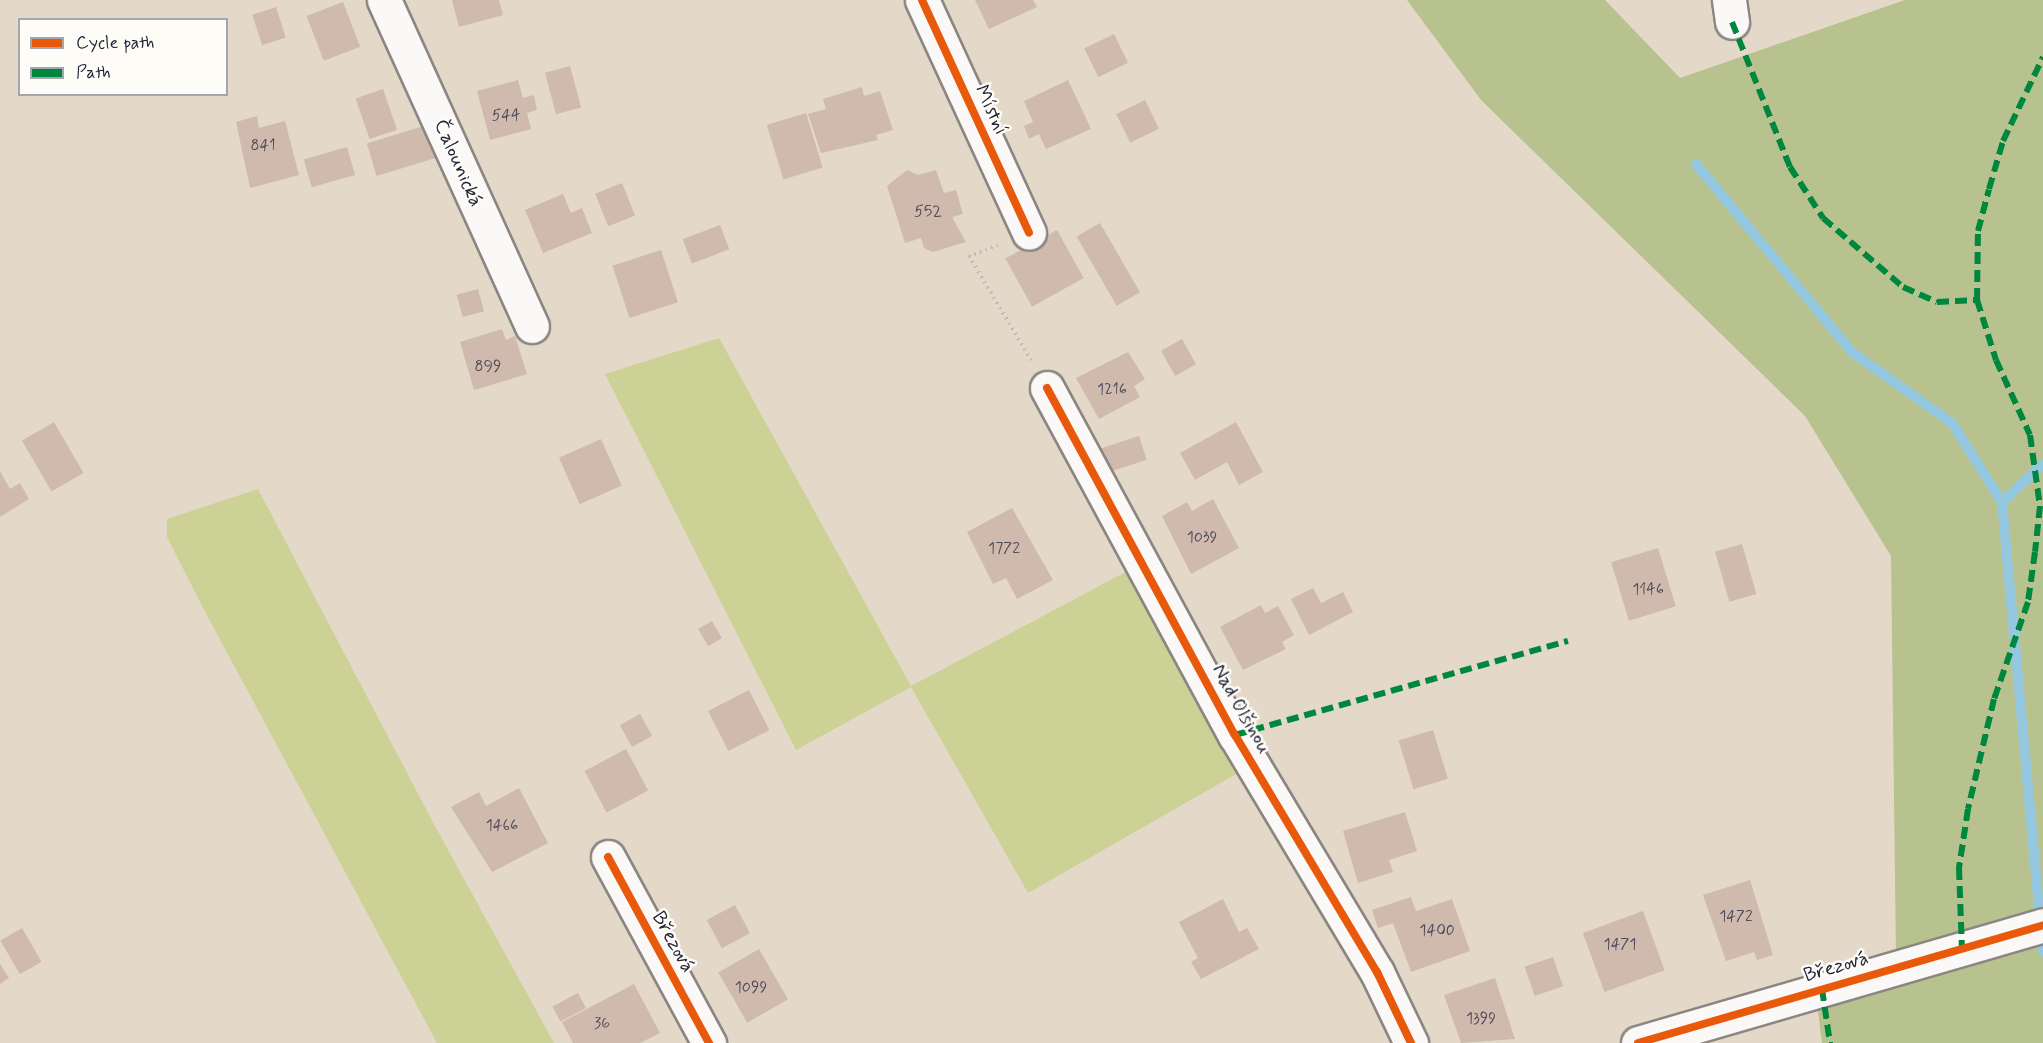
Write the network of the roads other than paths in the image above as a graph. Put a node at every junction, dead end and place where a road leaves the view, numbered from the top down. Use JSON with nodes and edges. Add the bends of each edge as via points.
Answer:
{"nodes":[{"id":1,"x":384,"y":0,"type":"edge"},
{"id":2,"x":922,"y":0,"type":"edge"},
{"id":3,"x":1029,"y":233,"type":"road end"},
{"id":4,"x":532,"y":326,"type":"dead end"},
{"id":5,"x":1047,"y":388,"type":"road end"},
{"id":6,"x":608,"y":857,"type":"dead end"},
{"id":7,"x":2031,"y":929,"type":"edge"},
{"id":8,"x":709,"y":1043,"type":"edge"},
{"id":9,"x":1411,"y":1043,"type":"edge"},
{"id":10,"x":1638,"y":1043,"type":"edge"}],
"edges":[{"from":1,"to":4,"type":"street","name":"Čalounická"},
{"from":2,"to":3,"type":"street","name":"Místní"},
{"from":5,"to":9,"type":"street","name":"Nad Olšinou","via":[[1230,724],[1377,972]]},
{"from":6,"to":8,"type":"street","name":"Březová"},
{"from":7,"to":10,"type":"street","name":"Březová"}]}
